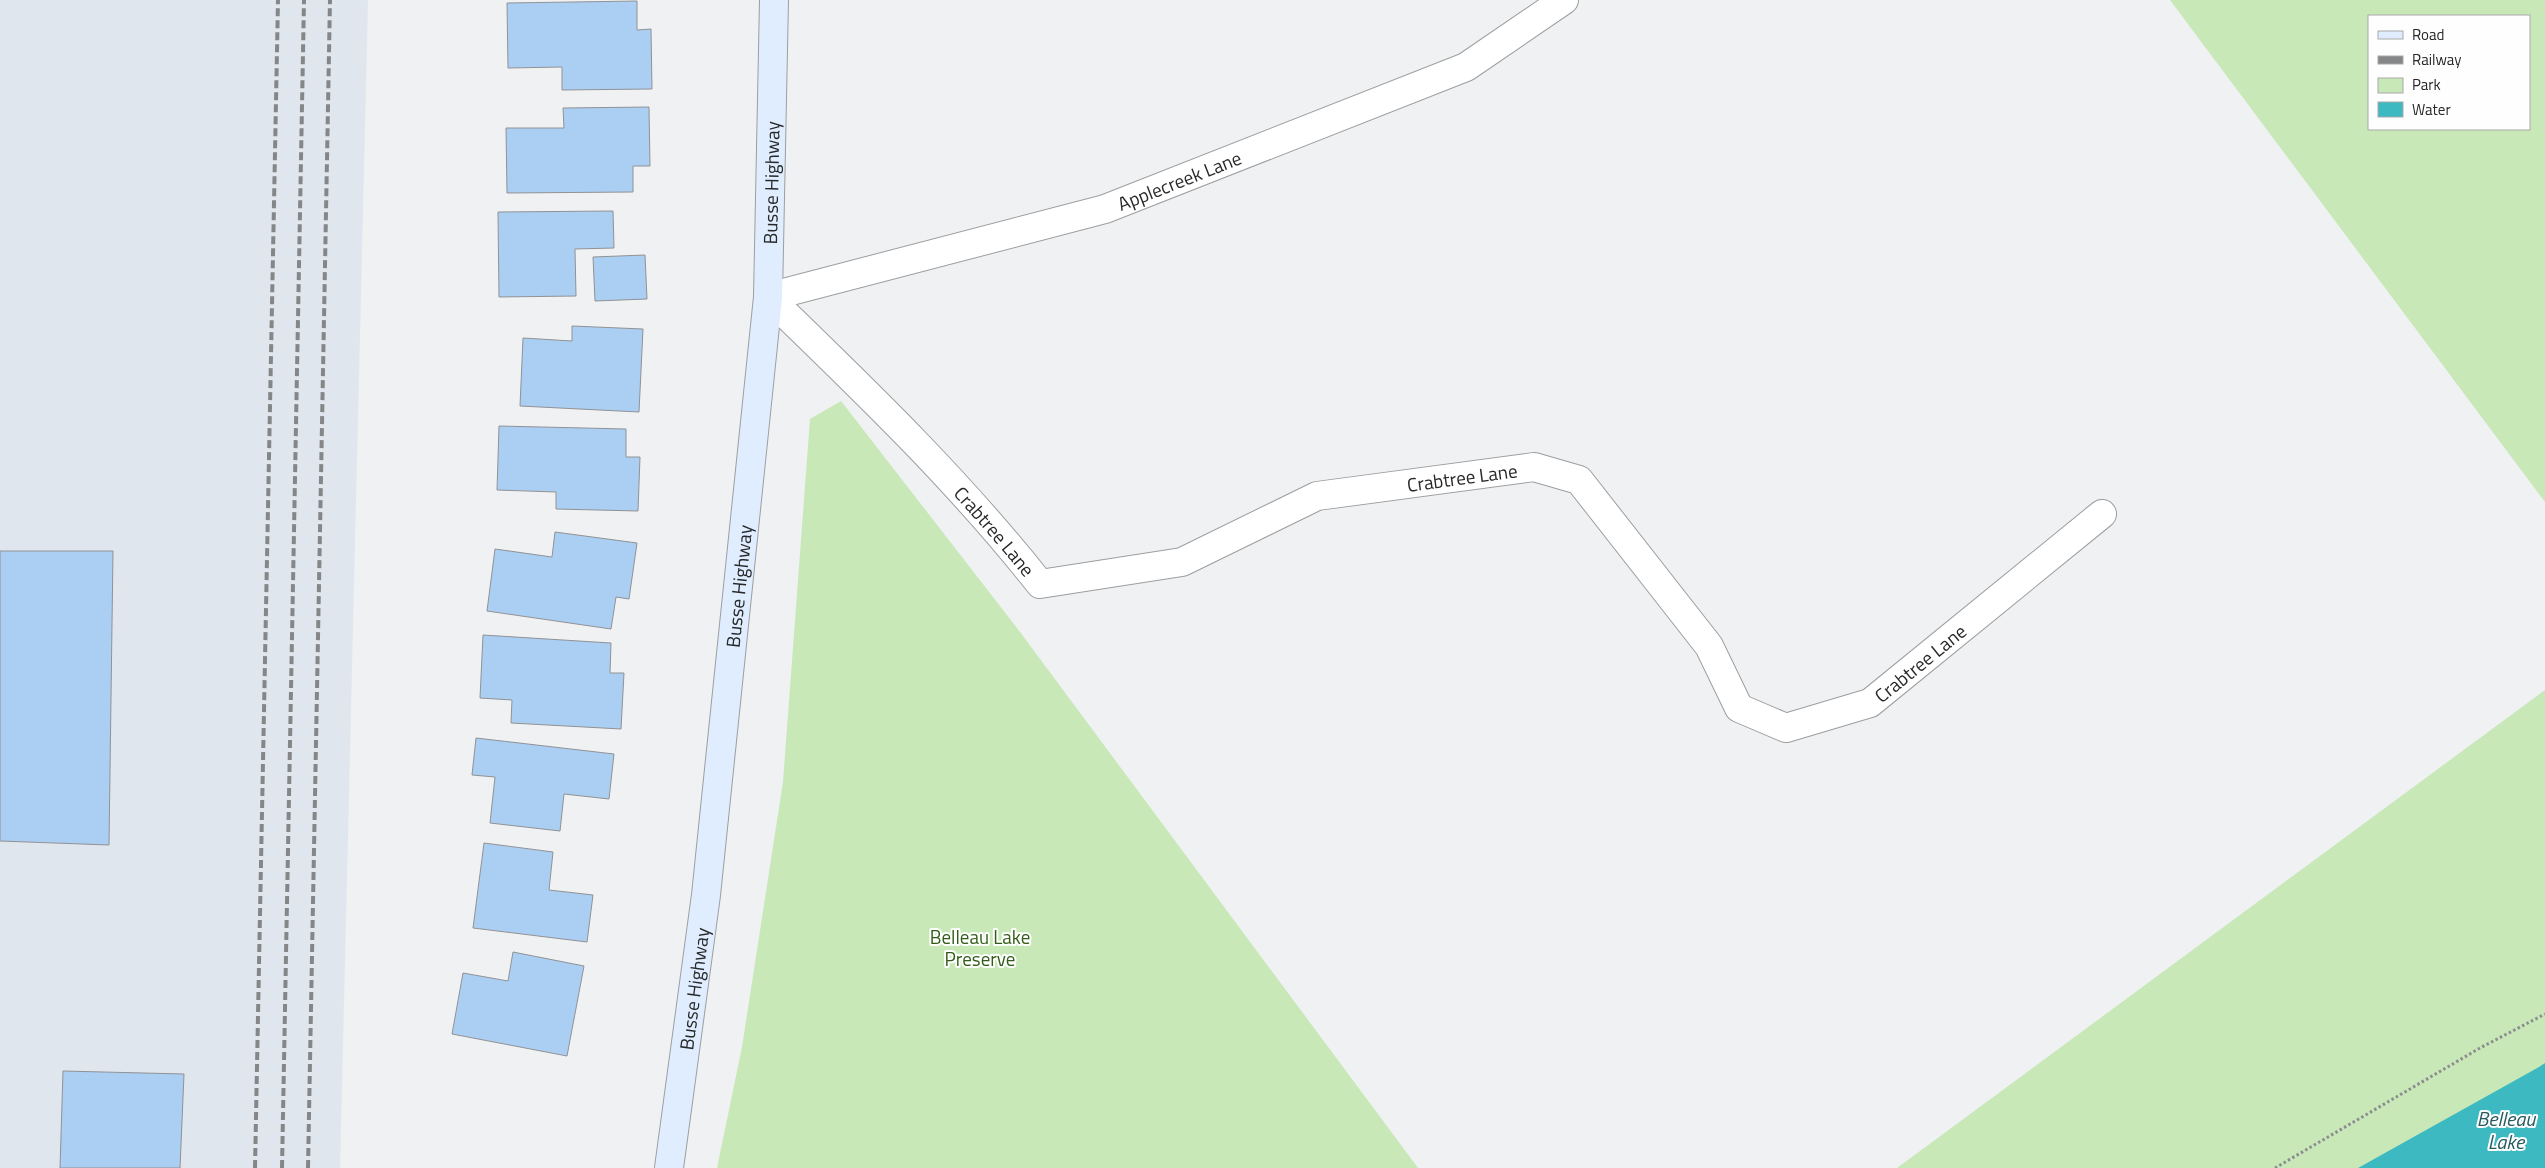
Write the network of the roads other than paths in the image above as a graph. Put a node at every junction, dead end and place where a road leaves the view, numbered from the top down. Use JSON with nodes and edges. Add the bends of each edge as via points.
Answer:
{"nodes":[{"id":1,"x":774,"y":0,"type":"edge"},
{"id":2,"x":1564,"y":0,"type":"edge"},
{"id":3,"x":768,"y":297,"type":"junction"},
{"id":4,"x":2102,"y":514,"type":"dead end"},
{"id":5,"x":669,"y":1168,"type":"edge"}],
"edges":[{"from":1,"to":3,"type":"main road","name":"Busse Highway"},
{"from":2,"to":3,"type":"street","name":"Applecreek Lane","via":[[1466,67],[1105,209]]},
{"from":3,"to":4,"type":"street","name":"Crabtree Lane","via":[[902,426],[996,528],[1040,584],[1182,562],[1317,496],[1534,468],[1579,480],[1709,646],[1739,708],[1786,728],[1870,703]]},
{"from":3,"to":5,"type":"main road","name":"Busse Highway","via":[[706,895]]}]}
